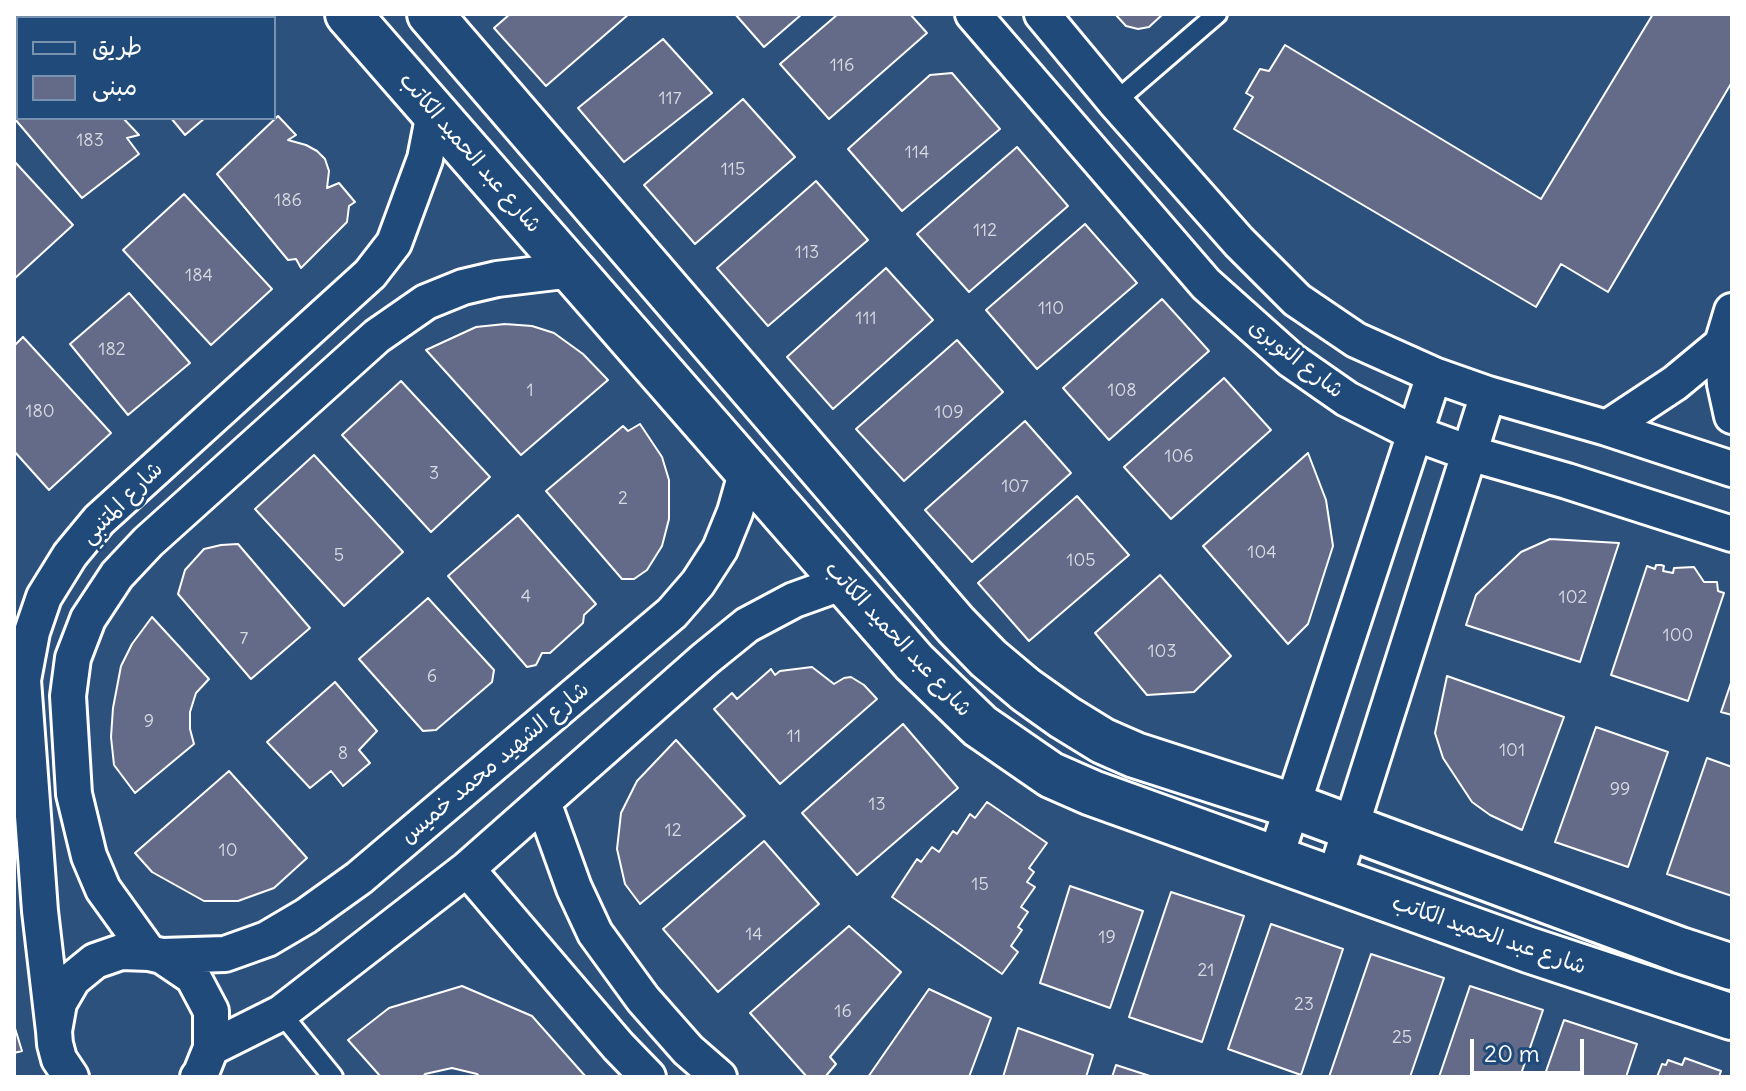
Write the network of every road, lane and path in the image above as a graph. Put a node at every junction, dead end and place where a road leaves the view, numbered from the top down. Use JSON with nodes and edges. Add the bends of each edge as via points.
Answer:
{"nodes":[{"id":1,"x":348,"y":14,"type":"edge"},
{"id":2,"x":430,"y":14,"type":"edge"},
{"id":3,"x":973,"y":14,"type":"edge"},
{"id":4,"x":1042,"y":14,"type":"edge"},
{"id":5,"x":1217,"y":14,"type":"edge"},
{"id":6,"x":1115,"y":102,"type":"junction"},
{"id":7,"x":434,"y":113,"type":"junction"},
{"id":8,"x":572,"y":270,"type":"junction"},
{"id":9,"x":1732,"y":311,"type":"edge"},
{"id":10,"x":1722,"y":344,"type":"junction"},
{"id":11,"x":1434,"y":375,"type":"junction"},
{"id":12,"x":1488,"y":394,"type":"junction"},
{"id":13,"x":1732,"y":416,"type":"edge"},
{"id":14,"x":1607,"y":428,"type":"junction"},
{"id":15,"x":1414,"y":433,"type":"junction"},
{"id":16,"x":1469,"y":453,"type":"junction"},
{"id":17,"x":1732,"y":469,"type":"edge"},
{"id":18,"x":747,"y":470,"type":"junction"},
{"id":19,"x":1732,"y":534,"type":"edge"},
{"id":20,"x":844,"y":582,"type":"junction"},
{"id":21,"x":543,"y":802,"type":"junction"},
{"id":22,"x":1293,"y":806,"type":"junction"},
{"id":23,"x":1350,"y":827,"type":"junction"},
{"id":24,"x":1275,"y":859,"type":"junction"},
{"id":25,"x":467,"y":869,"type":"junction"},
{"id":26,"x":1334,"y":880,"type":"junction"},
{"id":27,"x":155,"y":954,"type":"junction"},
{"id":28,"x":1732,"y":967,"type":"edge"},
{"id":29,"x":281,"y":1013,"type":"junction"},
{"id":30,"x":1732,"y":1017,"type":"edge"},
{"id":31,"x":62,"y":1061,"type":"edge"},
{"id":32,"x":204,"y":1063,"type":"edge"},
{"id":33,"x":333,"y":1077,"type":"edge"},
{"id":34,"x":648,"y":1077,"type":"edge"},
{"id":35,"x":719,"y":1077,"type":"edge"}],
"edges":[{"from":1,"to":7,"type":"street","name":"شارع عبد الحميد الكاتب"},
{"from":2,"to":22,"type":"street","via":[[988,658],[1103,741]]},
{"from":3,"to":15,"type":"street","name":"شارع النوبرى","via":[[1206,284],[1291,360],[1347,399]]},
{"from":4,"to":6,"type":"street"},
{"from":5,"to":6,"type":"lane"},
{"from":6,"to":11,"type":"street","via":[[1297,300],[1356,340]]},
{"from":7,"to":8,"type":"street","name":"شارع عبد الحميد الكاتب"},
{"from":7,"to":31,"type":"street","name":"شارع المتنبي","via":[[411,201],[394,243],[370,274],[99,520],[44,597],[23,680],[40,911]]},
{"from":8,"to":18,"type":"street","name":"شارع عبد الحميد الكاتب"},
{"from":8,"to":27,"type":"street","via":[[463,287],[426,302],[377,336],[148,542],[117,575],[88,619],[73,658],[68,696],[74,794],[103,889]]},
{"from":9,"to":10,"type":"street"},
{"from":10,"to":13,"type":"street"},
{"from":10,"to":14,"type":"street"},
{"from":11,"to":12,"type":"street"},
{"from":11,"to":15,"type":"street"},
{"from":12,"to":14,"type":"street"},
{"from":12,"to":16,"type":"street"},
{"from":14,"to":17,"type":"street"},
{"from":15,"to":16,"type":"street","name":"شارع النوبرى"},
{"from":15,"to":22,"type":"street"},
{"from":16,"to":19,"type":"street","name":"شارع النوبرى"},
{"from":16,"to":23,"type":"street"},
{"from":18,"to":20,"type":"street","name":"شارع عبد الحميد الكاتب"},
{"from":18,"to":27,"type":"street","name":"شارع الشهيد محمد خميس","via":[[720,549],[672,613],[359,878],[267,939],[225,954]]},
{"from":20,"to":21,"type":"street","via":[[747,625]]},
{"from":20,"to":24,"type":"street","name":"شارع عبد الحميد الكاتب","via":[[968,715],[1051,775]]},
{"from":21,"to":25,"type":"street"},
{"from":21,"to":35,"type":"street","via":[[595,933],[643,999]]},
{"from":22,"to":23,"type":"street"},
{"from":22,"to":24,"type":"street"},
{"from":23,"to":26,"type":"street"},
{"from":23,"to":28,"type":"street"},
{"from":24,"to":26,"type":"street","name":"شارع عبد الحميد الكاتب"},
{"from":25,"to":29,"type":"street"},
{"from":25,"to":34,"type":"street"},
{"from":26,"to":30,"type":"street","name":"شارع عبد الحميد الكاتب"},
{"from":27,"to":31,"type":"street","name":"شارع الشهيد محمد خميس","via":[[121,952],[95,961],[73,979],[59,1003]]},
{"from":27,"to":32,"type":"street","via":[[193,977],[211,1011]]},
{"from":29,"to":32,"type":"street"},
{"from":29,"to":33,"type":"lane"}]}
